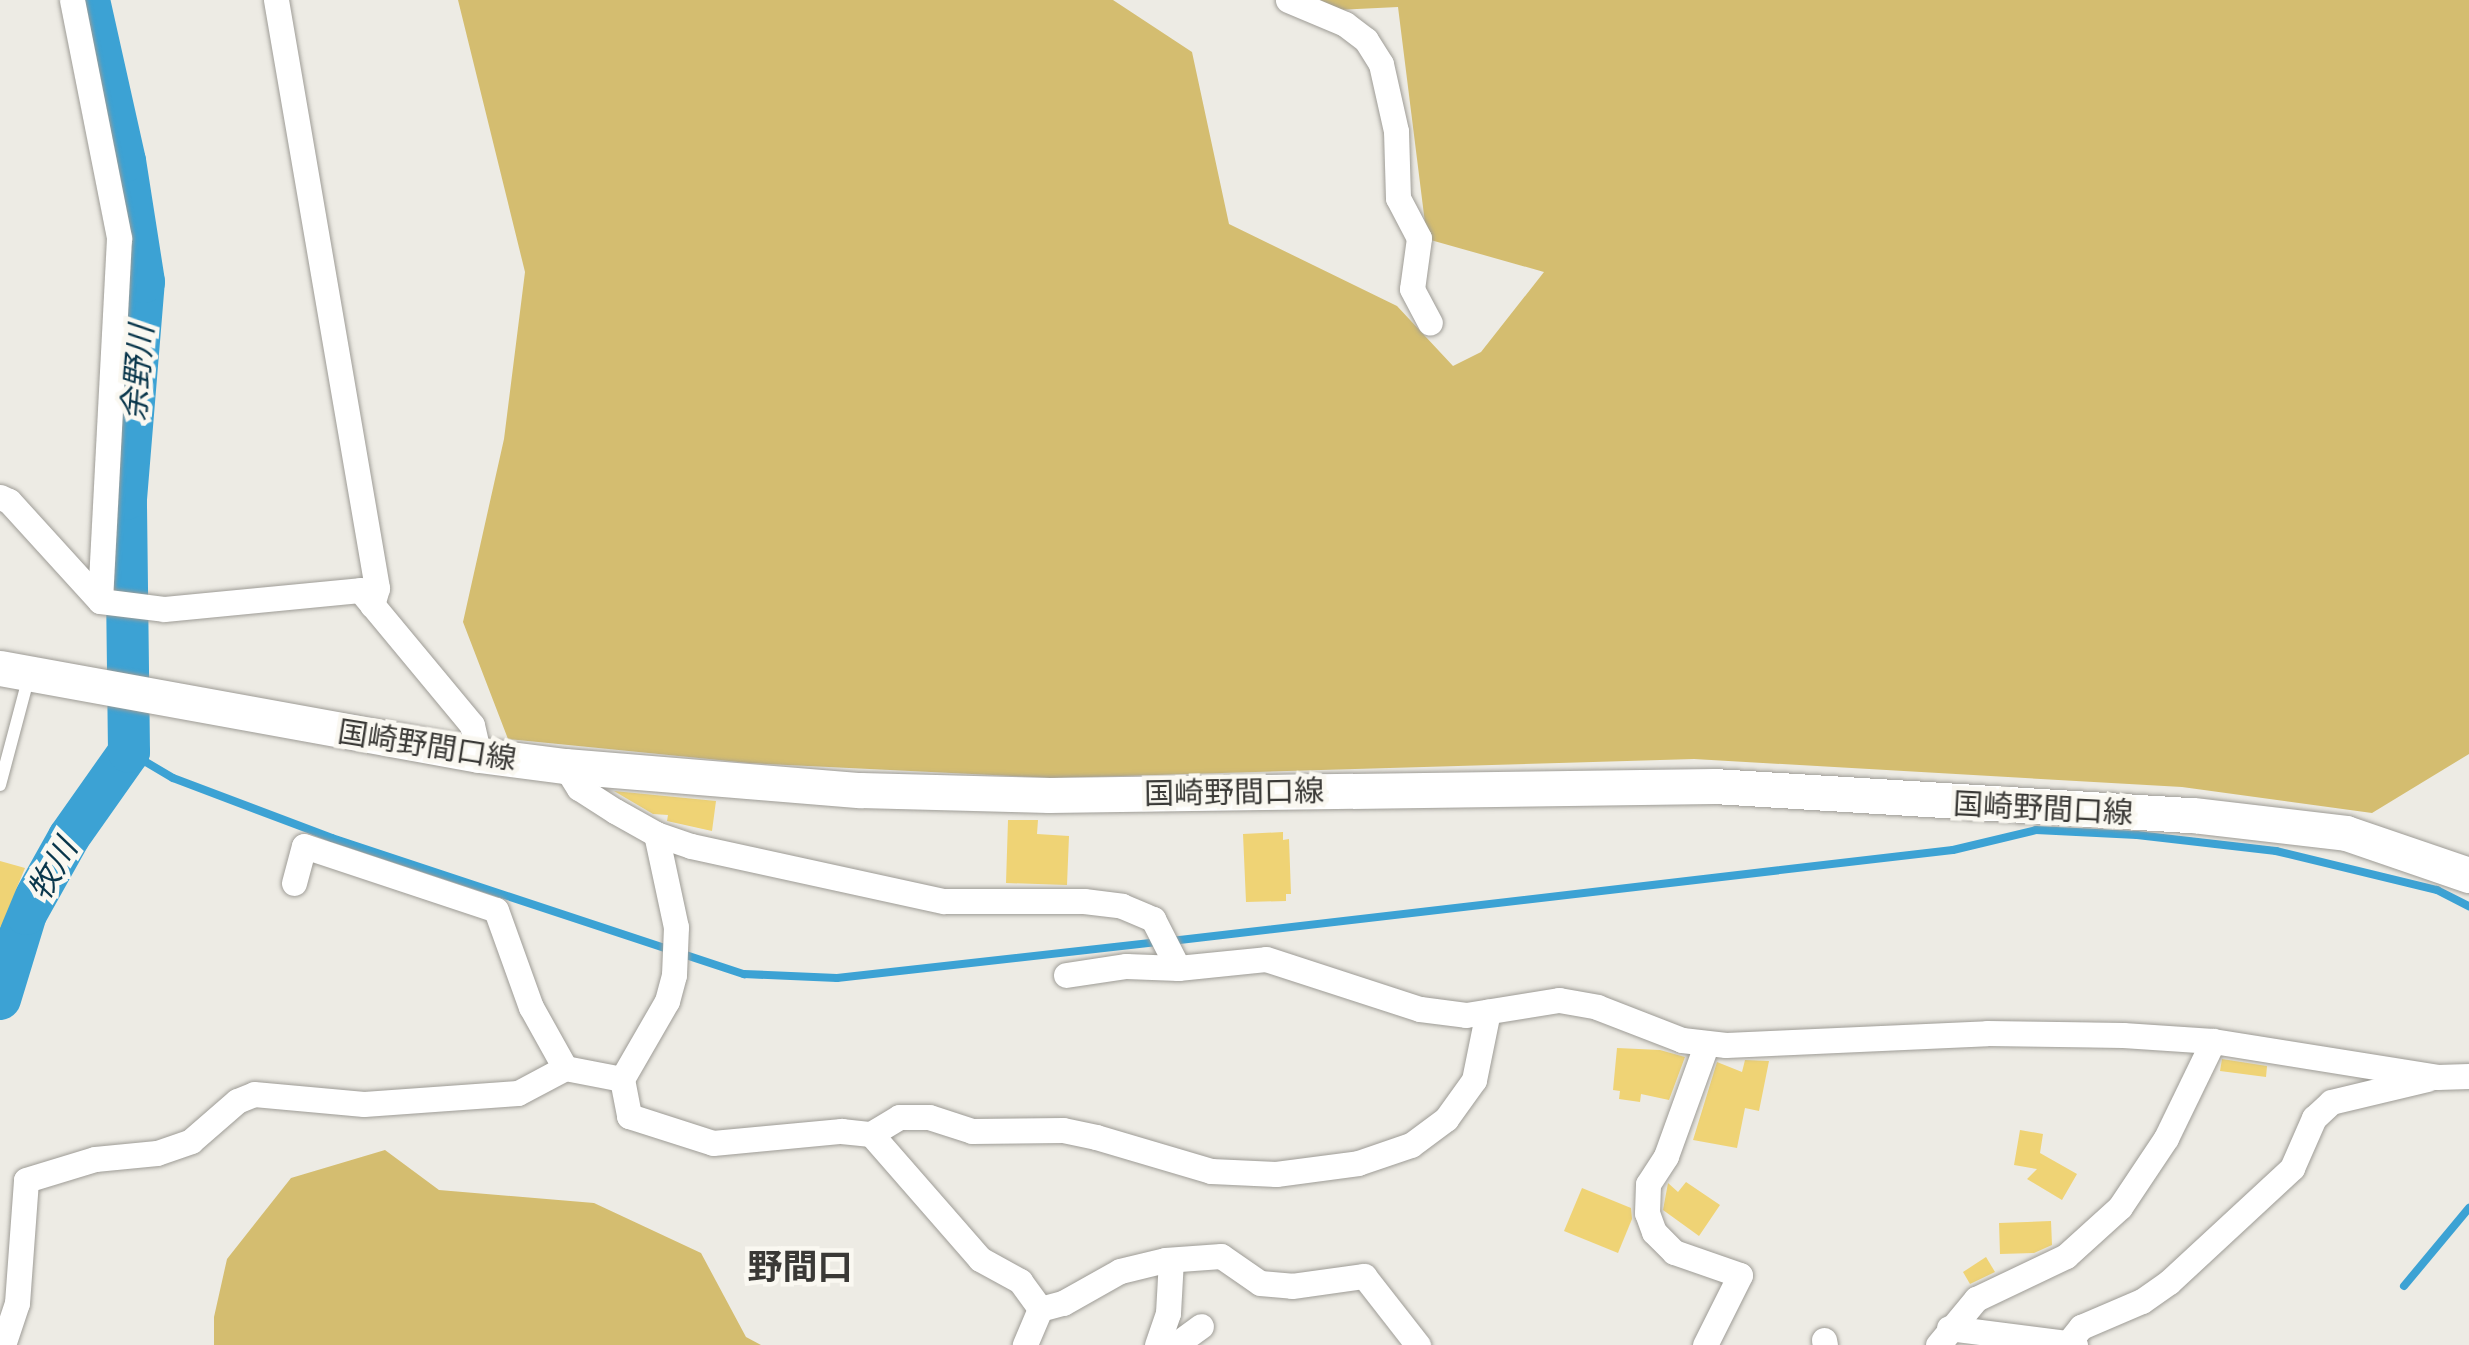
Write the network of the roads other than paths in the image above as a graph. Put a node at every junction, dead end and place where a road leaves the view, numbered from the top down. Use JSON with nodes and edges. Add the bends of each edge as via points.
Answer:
{"nodes":[{"id":1,"x":72,"y":0,"type":"edge"},
{"id":2,"x":276,"y":0,"type":"edge"},
{"id":3,"x":1288,"y":0,"type":"edge"},
{"id":4,"x":1430,"y":324,"type":"dead end"},
{"id":5,"x":0,"y":498,"type":"edge"},
{"id":6,"x":100,"y":601,"type":"junction"},
{"id":7,"x":372,"y":605,"type":"junction"},
{"id":8,"x":15,"y":671,"type":"edge"},
{"id":9,"x":480,"y":755,"type":"junction"},
{"id":10,"x":565,"y":766,"type":"junction"},
{"id":11,"x":0,"y":786,"type":"edge"},
{"id":12,"x":656,"y":834,"type":"junction"},
{"id":13,"x":2469,"y":875,"type":"edge"},
{"id":14,"x":294,"y":882,"type":"dead end"},
{"id":15,"x":1178,"y":968,"type":"junction"},
{"id":16,"x":1066,"y":975,"type":"dead end"},
{"id":17,"x":1488,"y":1011,"type":"junction"},
{"id":18,"x":2213,"y":1041,"type":"junction"},
{"id":19,"x":1708,"y":1043,"type":"junction"},
{"id":20,"x":565,"y":1068,"type":"junction"},
{"id":21,"x":2451,"y":1077,"type":"edge"},
{"id":22,"x":622,"y":1079,"type":"junction"},
{"id":23,"x":2469,"y":1096,"type":"edge"},
{"id":24,"x":871,"y":1134,"type":"junction"},
{"id":25,"x":1171,"y":1260,"type":"junction"},
{"id":26,"x":1040,"y":1309,"type":"junction"},
{"id":27,"x":1201,"y":1326,"type":"dead end"},
{"id":28,"x":1944,"y":1336,"type":"edge"},
{"id":29,"x":2071,"y":1344,"type":"edge"},
{"id":30,"x":3,"y":1345,"type":"edge"},
{"id":31,"x":1025,"y":1345,"type":"edge"},
{"id":32,"x":1157,"y":1345,"type":"edge"},
{"id":33,"x":1174,"y":1345,"type":"edge"},
{"id":34,"x":1418,"y":1345,"type":"edge"},
{"id":35,"x":1706,"y":1345,"type":"edge"}],
"edges":[{"from":1,"to":6,"type":"street","via":[[120,238]]},
{"from":2,"to":7,"type":"street","via":[[377,588]]},
{"from":3,"to":4,"type":"street","via":[[1345,24],[1381,64],[1396,131],[1398,198],[1419,238],[1412,289]]},
{"from":5,"to":6,"type":"street"},
{"from":6,"to":7,"type":"street","via":[[164,610],[360,590]]},
{"from":7,"to":9,"type":"street","via":[[472,726]]},
{"from":8,"to":9,"type":"main road","name":"国崎野間口線"},
{"from":8,"to":11,"type":"lane"},
{"from":9,"to":10,"type":"main road","name":"国崎野間口線"},
{"from":10,"to":12,"type":"street","via":[[579,788]]},
{"from":10,"to":13,"type":"main road","name":"国崎野間口線","via":[[860,790],[1049,795],[1714,786],[2346,833]]},
{"from":12,"to":15,"type":"street","via":[[944,901],[1122,906],[1152,919]]},
{"from":12,"to":22,"type":"street","via":[[676,927],[674,975],[667,1001]]},
{"from":14,"to":20,"type":"street","via":[[304,846],[496,910],[531,1007]]},
{"from":15,"to":16,"type":"street","via":[[1126,966]]},
{"from":15,"to":17,"type":"street","via":[[1266,959],[1420,1008]]},
{"from":17,"to":19,"type":"street","via":[[1559,1000]]},
{"from":17,"to":24,"type":"street","via":[[1474,1080],[1446,1120],[1412,1145],[1358,1162],[1276,1174],[1211,1172],[1096,1136],[972,1130],[928,1117],[899,1117]]},
{"from":18,"to":19,"type":"street","via":[[1987,1033]]},
{"from":18,"to":21,"type":"street"},
{"from":18,"to":28,"type":"street","via":[[2166,1138],[2120,1207],[2066,1256],[1976,1299]]},
{"from":19,"to":35,"type":"street","via":[[1666,1156],[1648,1184],[1647,1213],[1654,1232],[1674,1252],[1740,1275]]},
{"from":20,"to":22,"type":"street"},
{"from":20,"to":30,"type":"street","via":[[518,1093],[364,1104],[254,1094],[236,1101],[190,1141],[26,1180],[17,1303]]},
{"from":21,"to":23,"type":"street"},
{"from":21,"to":29,"type":"street","via":[[2331,1102],[2314,1118],[2292,1168],[2169,1282],[2081,1328]]},
{"from":22,"to":24,"type":"street","via":[[630,1116],[713,1143]]},
{"from":24,"to":26,"type":"street","via":[[980,1259],[1020,1282]]},
{"from":25,"to":26,"type":"street","via":[[1120,1271]]},
{"from":25,"to":32,"type":"street","via":[[1168,1314]]},
{"from":25,"to":34,"type":"street","via":[[1222,1256],[1260,1283],[1292,1286],[1364,1276]]},
{"from":26,"to":31,"type":"street"},
{"from":27,"to":33,"type":"street"},
{"from":28,"to":29,"type":"street"}]}
